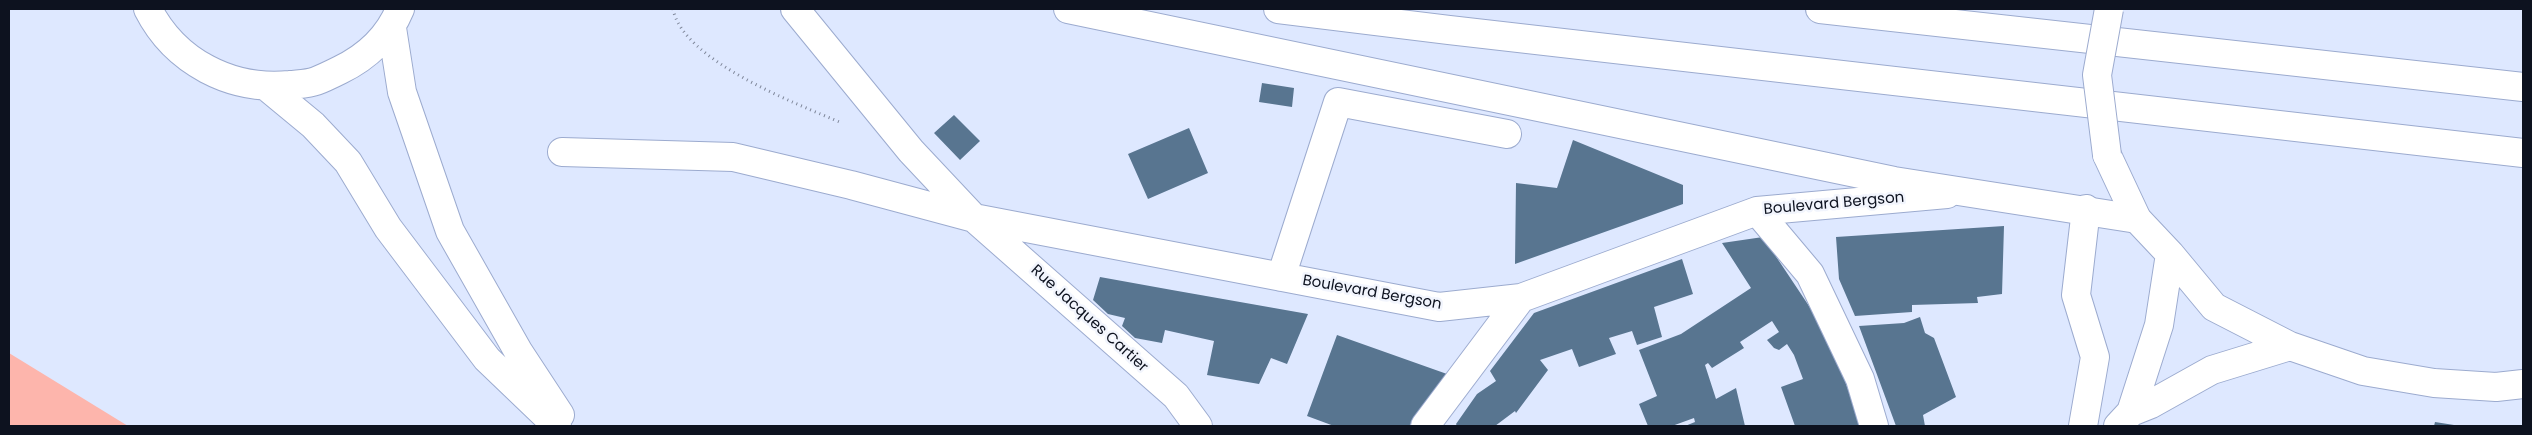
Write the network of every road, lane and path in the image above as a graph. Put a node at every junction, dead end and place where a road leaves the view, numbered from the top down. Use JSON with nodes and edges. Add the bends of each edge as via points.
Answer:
{"nodes":[{"id":1,"x":148,"y":9,"type":"edge"},
{"id":2,"x":673,"y":9,"type":"edge"},
{"id":3,"x":795,"y":9,"type":"edge"},
{"id":4,"x":1068,"y":9,"type":"edge"},
{"id":5,"x":1278,"y":9,"type":"edge"},
{"id":6,"x":1820,"y":9,"type":"edge"},
{"id":7,"x":2109,"y":9,"type":"edge"},
{"id":8,"x":396,"y":18,"type":"edge"},
{"id":9,"x":267,"y":87,"type":"junction"},
{"id":10,"x":2523,"y":87,"type":"edge"},
{"id":11,"x":848,"y":125,"type":"dead end"},
{"id":12,"x":1507,"y":134,"type":"dead end"},
{"id":13,"x":562,"y":152,"type":"dead end"},
{"id":14,"x":2523,"y":153,"type":"edge"},
{"id":15,"x":1969,"y":192,"type":"junction"},
{"id":16,"x":1757,"y":210,"type":"junction"},
{"id":17,"x":2086,"y":210,"type":"junction"},
{"id":18,"x":974,"y":218,"type":"junction"},
{"id":19,"x":2137,"y":219,"type":"junction"},
{"id":20,"x":2170,"y":254,"type":"junction"},
{"id":21,"x":1281,"y":277,"type":"junction"},
{"id":22,"x":1521,"y":298,"type":"junction"},
{"id":23,"x":2290,"y":346,"type":"junction"},
{"id":24,"x":2523,"y":384,"type":"edge"},
{"id":25,"x":2124,"y":419,"type":"edge"},
{"id":26,"x":557,"y":426,"type":"edge"},
{"id":27,"x":568,"y":426,"type":"edge"},
{"id":28,"x":1198,"y":426,"type":"edge"},
{"id":29,"x":1425,"y":426,"type":"edge"},
{"id":30,"x":1874,"y":426,"type":"edge"},
{"id":31,"x":2083,"y":426,"type":"edge"}],
"edges":[{"from":1,"to":9,"type":"main road","via":[[157,26],[187,57],[225,78]]},
{"from":2,"to":11,"type":"path","via":[[687,35],[722,66]]},
{"from":3,"to":18,"type":"main road","name":"Rue Jacques Cartier","via":[[911,152]]},
{"from":4,"to":15,"type":"main road","via":[[1894,181]]},
{"from":5,"to":14,"type":"main road"},
{"from":6,"to":10,"type":"main road"},
{"from":7,"to":19,"type":"main road","bridge":true,"via":[[2097,75],[2107,155]]},
{"from":8,"to":9,"type":"main road","via":[[358,61],[315,82]]},
{"from":8,"to":27,"type":"main road","via":[[402,92],[450,231],[518,351]]},
{"from":9,"to":26,"type":"main road","via":[[313,125],[348,162],[388,228],[487,359]]},
{"from":12,"to":21,"type":"main road","via":[[1338,102]]},
{"from":13,"to":18,"type":"main road","name":"Boulevard Bergson","via":[[733,157]]},
{"from":15,"to":16,"type":"main road","name":"Boulevard Bergson"},
{"from":15,"to":17,"type":"main road"},
{"from":16,"to":22,"type":"main road","name":"Boulevard Bergson"},
{"from":16,"to":30,"type":"main road","via":[[1810,274],[1860,379]]},
{"from":17,"to":19,"type":"main road"},
{"from":17,"to":31,"type":"main road","via":[[2076,295],[2095,357]]},
{"from":18,"to":21,"type":"main road","name":"Boulevard Bergson"},
{"from":18,"to":28,"type":"main road","name":"Rue Jacques Cartier","via":[[1176,396]]},
{"from":19,"to":20,"type":"main road"},
{"from":20,"to":23,"type":"main road","via":[[2214,307]]},
{"from":20,"to":25,"type":"main road","via":[[2159,325]]},
{"from":21,"to":22,"type":"main road","name":"Boulevard Bergson","via":[[1439,308]]},
{"from":22,"to":29,"type":"main road"},
{"from":23,"to":24,"type":"main road","via":[[2363,370],[2434,383],[2496,388]]},
{"from":23,"to":25,"type":"main road","via":[[2212,370]]}]}
